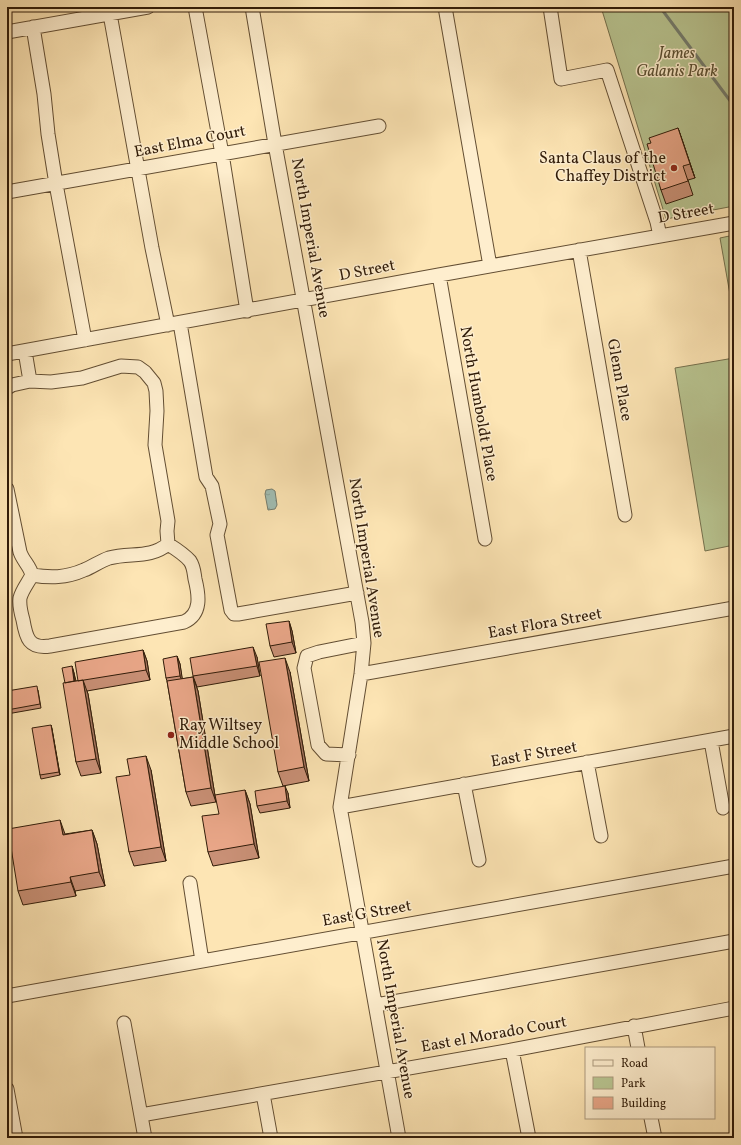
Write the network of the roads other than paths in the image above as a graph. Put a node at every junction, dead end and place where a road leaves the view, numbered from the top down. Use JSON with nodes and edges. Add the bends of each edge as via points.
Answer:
{"nodes":[{"id":1,"x":148,"y":7,"type":"edge"},
{"id":2,"x":195,"y":7,"type":"edge"},
{"id":3,"x":252,"y":7,"type":"edge"},
{"id":4,"x":445,"y":7,"type":"edge"},
{"id":5,"x":550,"y":7,"type":"edge"},
{"id":6,"x":111,"y":11,"type":"edge"},
{"id":7,"x":33,"y":27,"type":"junction"},
{"id":8,"x":7,"y":32,"type":"edge"},
{"id":9,"x":379,"y":126,"type":"dead end"},
{"id":10,"x":276,"y":144,"type":"junction"},
{"id":11,"x":222,"y":154,"type":"junction"},
{"id":12,"x":137,"y":170,"type":"junction"},
{"id":13,"x":56,"y":184,"type":"junction"},
{"id":14,"x":7,"y":192,"type":"edge"},
{"id":15,"x":734,"y":223,"type":"edge"},
{"id":16,"x":660,"y":236,"type":"junction"},
{"id":17,"x":579,"y":250,"type":"junction"},
{"id":18,"x":490,"y":266,"type":"junction"},
{"id":19,"x":439,"y":275,"type":"junction"},
{"id":20,"x":305,"y":300,"type":"junction"},
{"id":21,"x":247,"y":310,"type":"junction"},
{"id":22,"x":174,"y":324,"type":"junction"},
{"id":23,"x":85,"y":340,"type":"junction"},
{"id":24,"x":25,"y":351,"type":"junction"},
{"id":25,"x":7,"y":354,"type":"edge"},
{"id":26,"x":30,"y":381,"type":"junction"},
{"id":27,"x":7,"y":388,"type":"edge"},
{"id":28,"x":7,"y":489,"type":"edge"},
{"id":29,"x":626,"y":515,"type":"dead end"},
{"id":30,"x":485,"y":539,"type":"dead end"},
{"id":31,"x":168,"y":544,"type":"junction"},
{"id":32,"x":32,"y":575,"type":"junction"},
{"id":33,"x":357,"y":593,"type":"junction"},
{"id":34,"x":734,"y":608,"type":"edge"},
{"id":35,"x":364,"y":643,"type":"junction"},
{"id":36,"x":362,"y":674,"type":"junction"},
{"id":37,"x":734,"y":736,"type":"edge"},
{"id":38,"x":711,"y":740,"type":"junction"},
{"id":39,"x":348,"y":755,"type":"junction"},
{"id":40,"x":587,"y":762,"type":"junction"},
{"id":41,"x":464,"y":784,"type":"junction"},
{"id":42,"x":340,"y":806,"type":"junction"},
{"id":43,"x":723,"y":808,"type":"dead end"},
{"id":44,"x":601,"y":836,"type":"dead end"},
{"id":45,"x":479,"y":860,"type":"dead end"},
{"id":46,"x":734,"y":866,"type":"edge"},
{"id":47,"x":190,"y":883,"type":"dead end"},
{"id":48,"x":362,"y":933,"type":"junction"},
{"id":49,"x":734,"y":941,"type":"edge"},
{"id":50,"x":202,"y":961,"type":"junction"},
{"id":51,"x":7,"y":996,"type":"edge"},
{"id":52,"x":376,"y":1005,"type":"junction"},
{"id":53,"x":734,"y":1008,"type":"edge"},
{"id":54,"x":124,"y":1022,"type":"dead end"},
{"id":55,"x":634,"y":1026,"type":"junction"},
{"id":56,"x":638,"y":1047,"type":"edge"},
{"id":57,"x":512,"y":1050,"type":"junction"},
{"id":58,"x":388,"y":1072,"type":"junction"},
{"id":59,"x":7,"y":1089,"type":"edge"},
{"id":60,"x":263,"y":1094,"type":"junction"},
{"id":61,"x":141,"y":1115,"type":"junction"},
{"id":62,"x":651,"y":1119,"type":"edge"},
{"id":63,"x":16,"y":1138,"type":"edge"},
{"id":64,"x":145,"y":1138,"type":"edge"},
{"id":65,"x":271,"y":1138,"type":"edge"},
{"id":66,"x":399,"y":1138,"type":"edge"},
{"id":67,"x":528,"y":1138,"type":"edge"},
{"id":68,"x":655,"y":1138,"type":"edge"}],
"edges":[{"from":1,"to":6,"type":"street"},
{"from":2,"to":11,"type":"street"},
{"from":3,"to":10,"type":"street","name":"North Imperial Avenue"},
{"from":4,"to":18,"type":"street"},
{"from":5,"to":16,"type":"street","via":[[561,79],[607,70]]},
{"from":6,"to":7,"type":"street"},
{"from":6,"to":12,"type":"street"},
{"from":7,"to":8,"type":"street"},
{"from":7,"to":13,"type":"street"},
{"from":9,"to":10,"type":"street","name":"East Elma Court"},
{"from":10,"to":11,"type":"street","name":"East Elma Court"},
{"from":10,"to":20,"type":"street","name":"North Imperial Avenue"},
{"from":11,"to":12,"type":"street","name":"East Elma Court"},
{"from":11,"to":21,"type":"street"},
{"from":12,"to":13,"type":"street","name":"East Elma Court"},
{"from":12,"to":22,"type":"street"},
{"from":13,"to":14,"type":"street","name":"East Elma Court"},
{"from":13,"to":23,"type":"street"},
{"from":15,"to":16,"type":"street","name":"D Street"},
{"from":16,"to":17,"type":"street","name":"D Street"},
{"from":17,"to":18,"type":"street","name":"D Street"},
{"from":17,"to":29,"type":"street","name":"Glenn Place"},
{"from":18,"to":19,"type":"street","name":"D Street"},
{"from":19,"to":20,"type":"street","name":"D Street"},
{"from":19,"to":30,"type":"street","name":"North Humboldt Place"},
{"from":20,"to":21,"type":"street","name":"D Street"},
{"from":20,"to":33,"type":"street","name":"North Imperial Avenue"},
{"from":21,"to":22,"type":"street","name":"D Street"},
{"from":22,"to":23,"type":"street","name":"D Street"},
{"from":22,"to":33,"type":"street","via":[[206,477],[212,486],[220,524],[217,535],[231,610],[238,614]]},
{"from":23,"to":24,"type":"street","name":"D Street"},
{"from":24,"to":25,"type":"street","name":"D Street"},
{"from":24,"to":26,"type":"street"},
{"from":26,"to":27,"type":"street"},
{"from":26,"to":31,"type":"street","via":[[51,382],[82,378],[121,366],[138,367],[145,372],[156,391],[158,411],[155,445],[168,521]]},
{"from":28,"to":32,"type":"street","via":[[22,560]]},
{"from":31,"to":32,"type":"street","via":[[143,555],[108,558],[60,578]]},
{"from":31,"to":32,"type":"street","via":[[193,566],[198,593],[197,608],[195,614],[184,622],[50,646],[37,646],[26,637],[20,604],[21,596]]},
{"from":33,"to":35,"type":"street","name":"North Imperial Avenue"},
{"from":34,"to":36,"type":"street","name":"East Flora Street"},
{"from":35,"to":36,"type":"street","name":"North Imperial Avenue"},
{"from":35,"to":39,"type":"street","via":[[308,656],[304,668],[318,745],[326,754]]},
{"from":36,"to":39,"type":"street","name":"North Imperial Avenue"},
{"from":37,"to":38,"type":"street","name":"East F Street"},
{"from":38,"to":40,"type":"street","name":"East F Street"},
{"from":38,"to":43,"type":"street"},
{"from":39,"to":42,"type":"street","name":"North Imperial Avenue"},
{"from":40,"to":41,"type":"street","name":"East F Street"},
{"from":40,"to":44,"type":"street"},
{"from":41,"to":42,"type":"street","name":"East F Street"},
{"from":41,"to":45,"type":"street"},
{"from":42,"to":48,"type":"street","name":"North Imperial Avenue"},
{"from":46,"to":48,"type":"street","name":"East G Street"},
{"from":47,"to":50,"type":"street"},
{"from":48,"to":50,"type":"street","name":"East G Street"},
{"from":48,"to":52,"type":"street","name":"North Imperial Avenue"},
{"from":49,"to":52,"type":"street"},
{"from":50,"to":51,"type":"street","name":"East G Street"},
{"from":52,"to":58,"type":"street","name":"North Imperial Avenue"},
{"from":53,"to":55,"type":"street","name":"East el Morado Court"},
{"from":54,"to":61,"type":"street"},
{"from":55,"to":56,"type":"street"},
{"from":55,"to":57,"type":"street","name":"East el Morado Court"},
{"from":57,"to":58,"type":"street","name":"East el Morado Court"},
{"from":57,"to":67,"type":"street"},
{"from":58,"to":60,"type":"street","name":"East el Morado Court"},
{"from":58,"to":66,"type":"street","name":"North Imperial Avenue"},
{"from":59,"to":63,"type":"street"},
{"from":60,"to":61,"type":"street","name":"East el Morado Court"},
{"from":60,"to":65,"type":"street"},
{"from":61,"to":64,"type":"street"},
{"from":62,"to":68,"type":"street"}]}
